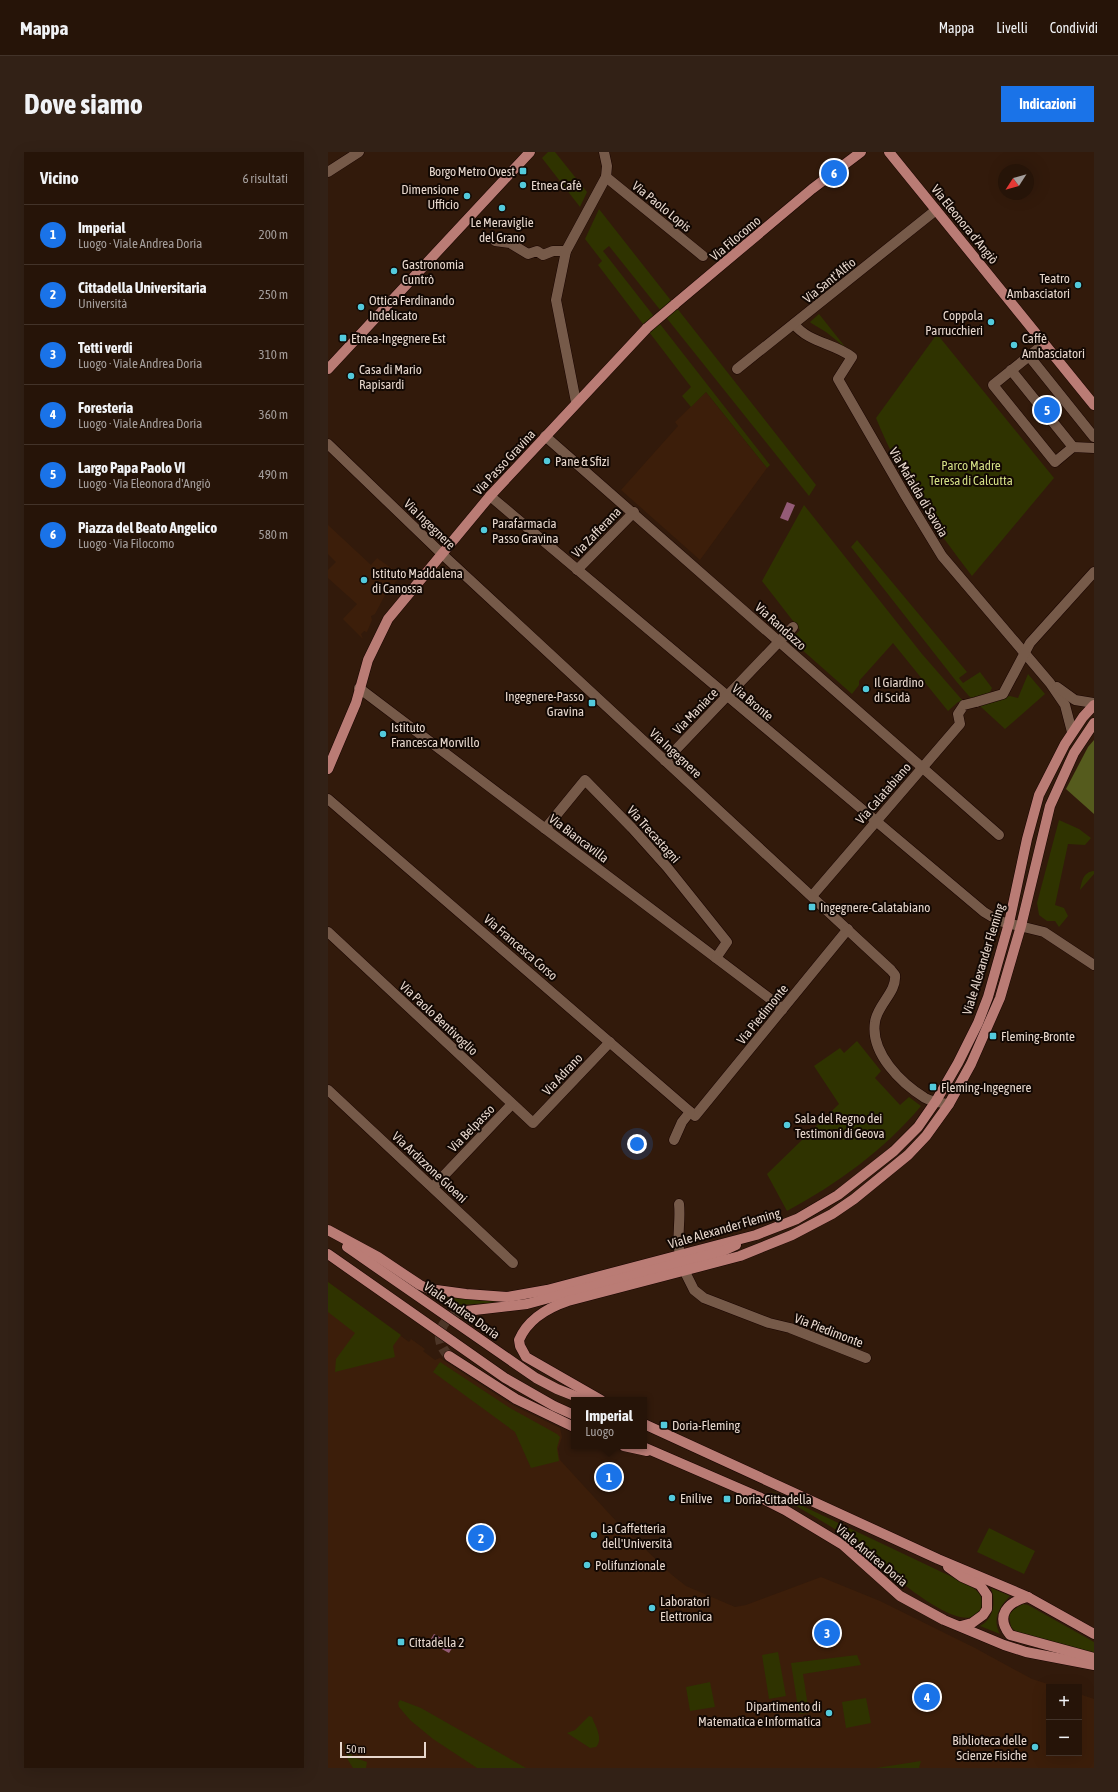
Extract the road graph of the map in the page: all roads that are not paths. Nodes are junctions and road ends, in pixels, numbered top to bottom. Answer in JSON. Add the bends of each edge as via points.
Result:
{"nodes":[{"id":1,"x":358,"y":152,"type":"edge"},
{"id":2,"x":530,"y":152,"type":"edge"},
{"id":3,"x":604,"y":152,"type":"edge"},
{"id":4,"x":859,"y":152,"type":"edge"},
{"id":5,"x":890,"y":152,"type":"edge"},
{"id":6,"x":328,"y":172,"type":"edge"},
{"id":7,"x":606,"y":177,"type":"junction"},
{"id":8,"x":936,"y":210,"type":"junction"},
{"id":9,"x":495,"y":241,"type":"dead end"},
{"id":10,"x":566,"y":251,"type":"junction"},
{"id":11,"x":703,"y":256,"type":"dead end"},
{"id":12,"x":794,"y":324,"type":"junction"},
{"id":13,"x":1044,"y":344,"type":"junction"},
{"id":14,"x":1029,"y":356,"type":"junction"},
{"id":15,"x":328,"y":369,"type":"edge"},
{"id":16,"x":737,"y":369,"type":"dead end"},
{"id":17,"x":1012,"y":370,"type":"junction"},
{"id":18,"x":576,"y":402,"type":"junction"},
{"id":19,"x":1094,"y":406,"type":"edge"},
{"id":20,"x":545,"y":436,"type":"junction"},
{"id":21,"x":1094,"y":436,"type":"edge"},
{"id":22,"x":328,"y":444,"type":"edge"},
{"id":23,"x":1073,"y":447,"type":"junction"},
{"id":24,"x":1094,"y":448,"type":"edge"},
{"id":25,"x":490,"y":496,"type":"junction"},
{"id":26,"x":634,"y":512,"type":"junction"},
{"id":27,"x":442,"y":554,"type":"junction"},
{"id":28,"x":577,"y":570,"type":"junction"},
{"id":29,"x":1094,"y":572,"type":"edge"},
{"id":30,"x":793,"y":627,"type":"dead end"},
{"id":31,"x":779,"y":642,"type":"junction"},
{"id":32,"x":1025,"y":651,"type":"junction"},
{"id":33,"x":1050,"y":683,"type":"junction"},
{"id":34,"x":359,"y":688,"type":"junction"},
{"id":35,"x":726,"y":697,"type":"junction"},
{"id":36,"x":1094,"y":704,"type":"edge"},
{"id":37,"x":1094,"y":723,"type":"edge"},
{"id":38,"x":1072,"y":732,"type":"junction"},
{"id":39,"x":665,"y":761,"type":"junction"},
{"id":40,"x":922,"y":768,"type":"junction"},
{"id":41,"x":328,"y":769,"type":"edge"},
{"id":42,"x":328,"y":799,"type":"edge"},
{"id":43,"x":876,"y":822,"type":"junction"},
{"id":44,"x":545,"y":829,"type":"junction"},
{"id":45,"x":999,"y":835,"type":"dead end"},
{"id":46,"x":812,"y":896,"type":"junction"},
{"id":47,"x":1006,"y":922,"type":"junction"},
{"id":48,"x":1021,"y":926,"type":"junction"},
{"id":49,"x":848,"y":929,"type":"junction"},
{"id":50,"x":328,"y":932,"type":"edge"},
{"id":51,"x":716,"y":958,"type":"junction"},
{"id":52,"x":1094,"y":965,"type":"edge"},
{"id":53,"x":782,"y":1010,"type":"junction"},
{"id":54,"x":610,"y":1042,"type":"junction"},
{"id":55,"x":328,"y":1090,"type":"edge"},
{"id":56,"x":933,"y":1101,"type":"junction"},
{"id":57,"x":512,"y":1104,"type":"junction"},
{"id":58,"x":948,"y":1104,"type":"junction"},
{"id":59,"x":692,"y":1114,"type":"junction"},
{"id":60,"x":533,"y":1123,"type":"joint"},
{"id":61,"x":674,"y":1140,"type":"dead end"},
{"id":62,"x":433,"y":1187,"type":"junction"},
{"id":63,"x":679,"y":1204,"type":"dead end"},
{"id":64,"x":328,"y":1230,"type":"edge"},
{"id":65,"x":328,"y":1233,"type":"edge"},
{"id":66,"x":756,"y":1235,"type":"junction"},
{"id":67,"x":328,"y":1254,"type":"edge"},
{"id":68,"x":680,"y":1255,"type":"junction"},
{"id":69,"x":513,"y":1263,"type":"dead end"},
{"id":70,"x":684,"y":1270,"type":"junction"},
{"id":71,"x":466,"y":1311,"type":"tunnel mouth"},
{"id":72,"x":449,"y":1356,"type":"tunnel mouth"},
{"id":73,"x":866,"y":1358,"type":"dead end"},
{"id":74,"x":577,"y":1397,"type":"edge"},
{"id":75,"x":596,"y":1397,"type":"edge"},
{"id":76,"x":571,"y":1414,"type":"edge"},
{"id":77,"x":647,"y":1425,"type":"edge"},
{"id":78,"x":571,"y":1426,"type":"edge"},
{"id":79,"x":636,"y":1449,"type":"edge"},
{"id":80,"x":647,"y":1449,"type":"edge"},
{"id":81,"x":657,"y":1454,"type":"junction"},
{"id":82,"x":938,"y":1559,"type":"junction"},
{"id":83,"x":1028,"y":1598,"type":"junction"},
{"id":84,"x":961,"y":1626,"type":"junction"},
{"id":85,"x":1094,"y":1634,"type":"edge"},
{"id":86,"x":1094,"y":1658,"type":"edge"},
{"id":87,"x":1094,"y":1665,"type":"edge"}],
"edges":[{"from":1,"to":6,"type":"street"},
{"from":2,"to":15,"type":"main road"},
{"from":3,"to":7,"type":"street"},
{"from":4,"to":18,"type":"main road","name":"Via Filocomo","bridge":true,"via":[[647,328]]},
{"from":5,"to":8,"type":"main road","name":"Via Eleonora d'Angiò"},
{"from":7,"to":10,"type":"street"},
{"from":7,"to":11,"type":"street","name":"Via Paolo Lopis"},
{"from":8,"to":12,"type":"street","name":"Via Sant'Alfio"},
{"from":8,"to":13,"type":"main road","name":"Via Eleonora d'Angiò"},
{"from":9,"to":10,"type":"street","via":[[510,243],[528,254],[537,251],[543,255],[553,251]]},
{"from":10,"to":18,"type":"street","via":[[556,300]]},
{"from":12,"to":16,"type":"street","name":"Via Sant'Alfio"},
{"from":12,"to":32,"type":"street","name":"Via Mafalda di Savoia","via":[[813,340],[830,345],[852,357],[838,379],[905,495],[942,556]]},
{"from":13,"to":14,"type":"street"},
{"from":13,"to":19,"type":"main road","name":"Via Eleonora d'Angiò"},
{"from":14,"to":17,"type":"street"},
{"from":14,"to":21,"type":"street"},
{"from":17,"to":23,"type":"street"},
{"from":17,"to":23,"type":"street","via":[[993,385],[1055,462]]},
{"from":18,"to":20,"type":"main road","name":"Via Passo Gravina"},
{"from":20,"to":25,"type":"main road","name":"Via Passo Gravina"},
{"from":20,"to":26,"type":"street","name":"Via Randazzo"},
{"from":22,"to":27,"type":"street","name":"Via Ingegnere"},
{"from":23,"to":24,"type":"street"},
{"from":25,"to":27,"type":"main road","name":"Via Passo Gravina"},
{"from":25,"to":28,"type":"street","name":"Via Bronte"},
{"from":26,"to":28,"type":"street","name":"Via Zafferana"},
{"from":26,"to":31,"type":"street","name":"Via Randazzo"},
{"from":27,"to":34,"type":"main road","name":"Via Passo Gravina","via":[[388,619],[368,660]]},
{"from":27,"to":39,"type":"street","name":"Via Ingegnere"},
{"from":28,"to":35,"type":"street","name":"Via Bronte"},
{"from":29,"to":32,"type":"street"},
{"from":30,"to":31,"type":"street","name":"Via Maniace"},
{"from":31,"to":35,"type":"street","name":"Via Maniace"},
{"from":31,"to":40,"type":"street","name":"Via Randazzo"},
{"from":32,"to":33,"type":"street","name":"Via Mafalda di Savoia"},
{"from":32,"to":40,"type":"street","name":"Via Calatabiano","bridge":true,"via":[[1003,694],[964,705],[958,714],[960,724]]},
{"from":33,"to":36,"type":"street","via":[[1075,700]]},
{"from":33,"to":38,"type":"street","via":[[1065,706]]},
{"from":34,"to":41,"type":"main road","name":"Via Passo Gravina","via":[[356,703]]},
{"from":34,"to":44,"type":"street","name":"Via Biancavilla"},
{"from":35,"to":39,"type":"street","name":"Via Maniace"},
{"from":35,"to":43,"type":"street","name":"Via Bronte"},
{"from":36,"to":38,"type":"main road","name":"Viale Alexander Fleming"},
{"from":37,"to":48,"type":"main road","name":"Viale Alexander Fleming","via":[[1074,753],[1050,806]]},
{"from":38,"to":47,"type":"main road","name":"Viale Alexander Fleming","via":[[1039,795]]},
{"from":39,"to":46,"type":"street","name":"Via Ingegnere"},
{"from":40,"to":43,"type":"street","name":"Via Calatabiano"},
{"from":40,"to":45,"type":"street","name":"Via Randazzo"},
{"from":42,"to":54,"type":"street","name":"Via Francesca Corso"},
{"from":43,"to":46,"type":"street","name":"Via Calatabiano"},
{"from":43,"to":47,"type":"street","name":"Via Bronte","via":[[984,912]]},
{"from":44,"to":51,"type":"street","name":"Via Biancavilla"},
{"from":44,"to":51,"type":"street","name":"Via Trecastagni","via":[[585,780],[632,828],[727,942]]},
{"from":46,"to":49,"type":"street","name":"Via Ingegnere"},
{"from":47,"to":48,"type":"street","name":"Via Bronte"},
{"from":47,"to":56,"type":"main road","name":"Viale Alexander Fleming","via":[[988,996],[978,1023],[958,1063]]},
{"from":48,"to":52,"type":"street","via":[[1044,932]]},
{"from":48,"to":58,"type":"main road","name":"Viale Alexander Fleming","via":[[1000,998],[971,1064]]},
{"from":49,"to":53,"type":"street","name":"Via Piedimonte"},
{"from":49,"to":56,"type":"street","name":"Via Ingegnere","via":[[894,975],[894,984],[875,1022],[876,1040],[883,1059],[901,1078]]},
{"from":50,"to":57,"type":"street","name":"Via Paolo Bentivoglio"},
{"from":51,"to":53,"type":"street","name":"Via Biancavilla"},
{"from":53,"to":59,"type":"street","name":"Via Piedimonte"},
{"from":54,"to":59,"type":"street","name":"Via Francesca Corso"},
{"from":54,"to":60,"type":"street","name":"Via Adrano"},
{"from":55,"to":62,"type":"street","name":"Via Ardizzone Gioeni"},
{"from":56,"to":58,"type":"street"},
{"from":56,"to":66,"type":"main road","name":"Viale Alexander Fleming","via":[[911,1135],[862,1178],[797,1219]]},
{"from":57,"to":60,"type":"street","name":"Via Paolo Bentivoglio"},
{"from":57,"to":62,"type":"street","name":"Via Belpasso"},
{"from":58,"to":70,"type":"main road","name":"Viale Alexander Fleming","via":[[926,1136],[908,1156],[832,1214],[792,1235],[740,1256]]},
{"from":59,"to":61,"type":"street","name":"Via Piedimonte","via":[[682,1122]]},
{"from":62,"to":69,"type":"street","name":"Via Ardizzone Gioeni"},
{"from":63,"to":68,"type":"street","via":[[681,1218],[677,1238]]},
{"from":64,"to":68,"type":"main road","name":"Viale Alexander Fleming","via":[[378,1257],[420,1285],[442,1291],[492,1297],[523,1295]]},
{"from":65,"to":74,"type":"main road","name":"Viale Andrea Doria","via":[[536,1378]]},
{"from":66,"to":68,"type":"main road","name":"Viale Alexander Fleming"},
{"from":66,"to":71,"type":"main road","via":[[723,1251],[557,1296],[507,1307]]},
{"from":67,"to":76,"type":"main road","via":[[505,1378]]},
{"from":70,"to":73,"type":"street","name":"Via Piedimonte","via":[[694,1290],[704,1298]]},
{"from":70,"to":75,"type":"main road","name":"Viale Alexander Fleming","via":[[551,1306],[534,1319],[522,1333],[520,1346],[526,1357]]},
{"from":72,"to":78,"type":"main road","via":[[516,1399]]},
{"from":77,"to":82,"type":"main road","name":"Viale Andrea Doria"},
{"from":79,"to":81,"type":"main road"},
{"from":80,"to":81,"type":"main road","name":"Viale Andrea Doria"},
{"from":81,"to":84,"type":"main road","name":"Viale Andrea Doria","via":[[785,1510],[843,1545],[900,1596],[944,1620]]},
{"from":82,"to":83,"type":"main road","name":"Viale Andrea Doria"},
{"from":82,"to":84,"type":"main road","via":[[962,1577],[980,1585],[987,1595],[987,1609],[983,1615],[972,1623]]},
{"from":83,"to":85,"type":"main road","name":"Viale Andrea Doria"},
{"from":83,"to":86,"type":"main road","via":[[1010,1604],[1004,1612],[1003,1624],[1010,1635]]},
{"from":84,"to":87,"type":"main road","name":"Viale Andrea Doria","via":[[1026,1652]]}]}
